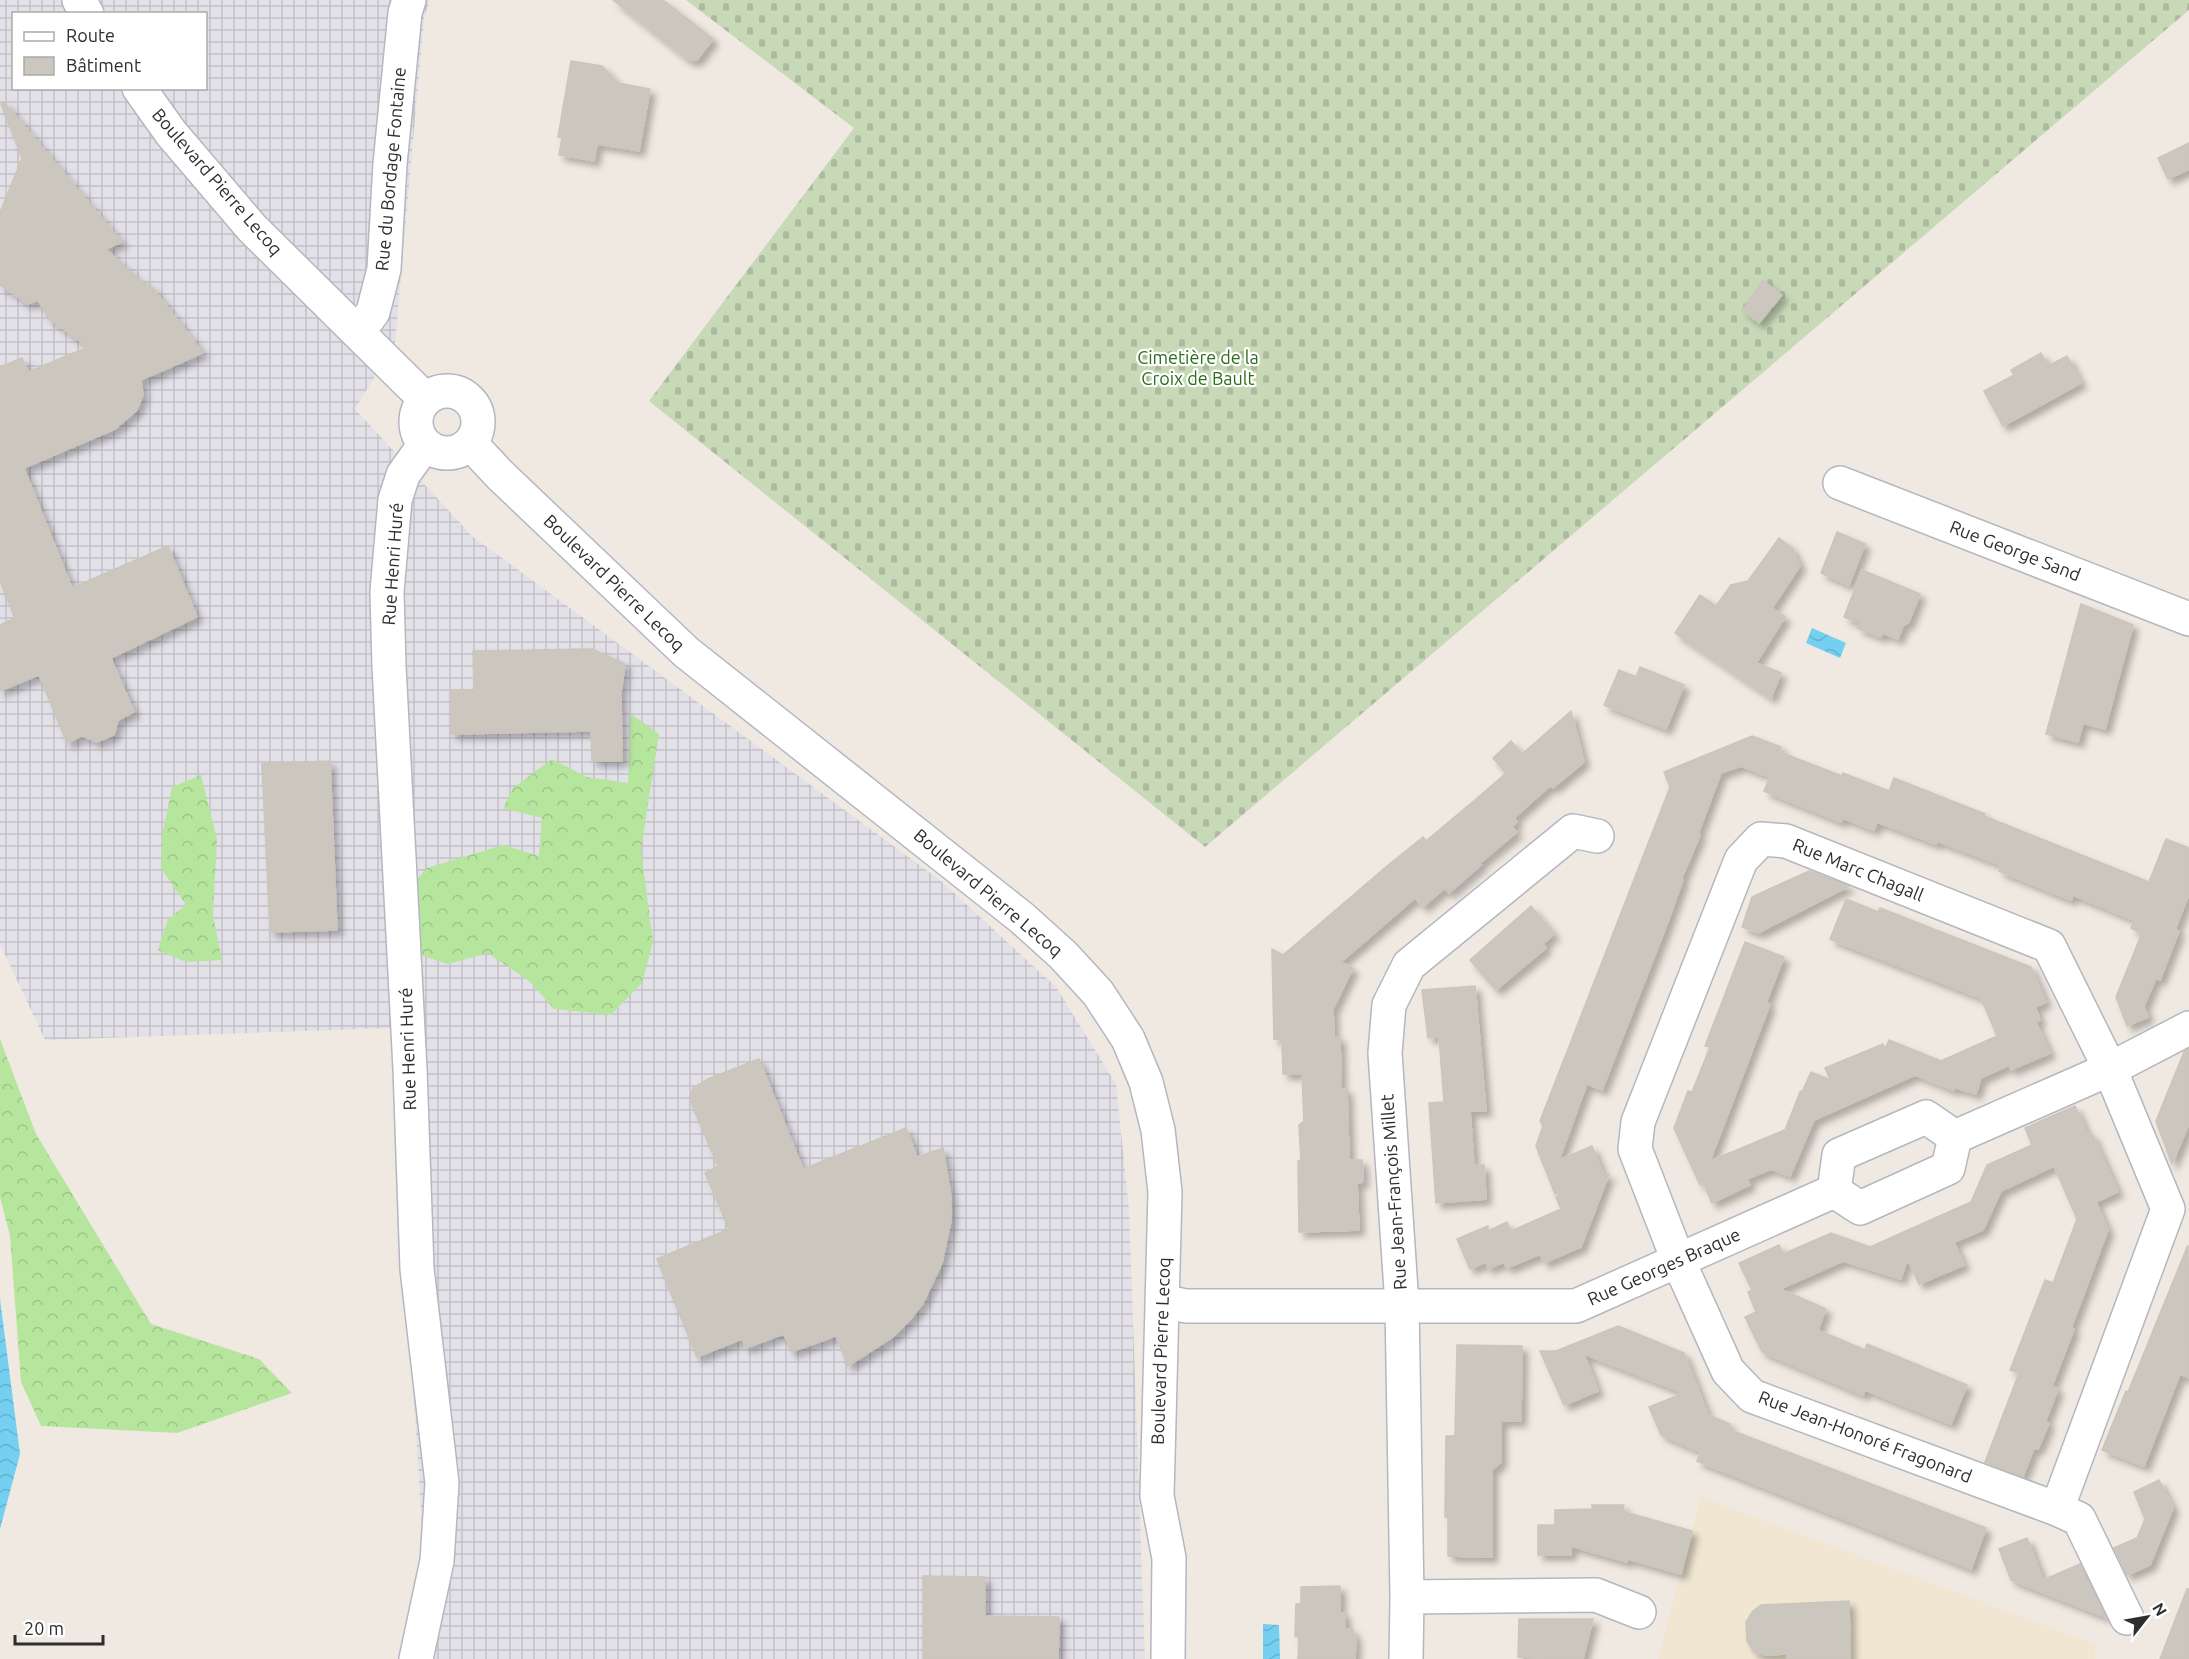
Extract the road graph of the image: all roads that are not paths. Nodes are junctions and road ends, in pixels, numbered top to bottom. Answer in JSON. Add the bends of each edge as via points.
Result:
{"nodes":[{"id":1,"x":409,"y":0,"type":"edge"},
{"id":2,"x":140,"y":90,"type":"edge"},
{"id":3,"x":358,"y":332,"type":"junction"},
{"id":4,"x":425,"y":399,"type":"junction"},
{"id":5,"x":470,"y":443,"type":"junction"},
{"id":6,"x":425,"y":444,"type":"junction"},
{"id":7,"x":1840,"y":483,"type":"dead end"},
{"id":8,"x":2189,"y":619,"type":"edge"},
{"id":9,"x":1597,"y":836,"type":"dead end"},
{"id":10,"x":2189,"y":1028,"type":"edge"},
{"id":11,"x":2110,"y":1069,"type":"junction"},
{"id":12,"x":1955,"y":1137,"type":"junction"},
{"id":13,"x":1834,"y":1191,"type":"junction"},
{"id":14,"x":1678,"y":1260,"type":"junction"},
{"id":15,"x":1163,"y":1300,"type":"junction"},
{"id":16,"x":1402,"y":1305,"type":"junction"},
{"id":17,"x":2057,"y":1509,"type":"junction"},
{"id":18,"x":1407,"y":1597,"type":"junction"},
{"id":19,"x":1639,"y":1612,"type":"dead end"},
{"id":20,"x":2127,"y":1618,"type":"dead end"},
{"id":21,"x":416,"y":1659,"type":"edge"},
{"id":22,"x":1168,"y":1659,"type":"edge"},
{"id":23,"x":1406,"y":1659,"type":"edge"}],
"edges":[{"from":1,"to":3,"type":"street","name":"Rue du Bordage Fontaine","via":[[390,164],[384,269],[373,312]]},
{"from":2,"to":3,"type":"street","name":"Boulevard Pierre Lecoq","via":[[171,133],[252,228]]},
{"from":3,"to":4,"type":"street","name":"Boulevard Pierre Lecoq"},
{"from":4,"to":5,"type":"street","via":[[444,391],[465,396],[477,413],[476,434]]},
{"from":4,"to":6,"type":"street","via":[[419,407],[416,426]]},
{"from":5,"to":6,"type":"street","via":[[452,453],[442,453]]},
{"from":5,"to":15,"type":"street","name":"Boulevard Pierre Lecoq","via":[[686,652],[1022,918],[1098,993],[1128,1039],[1146,1082],[1158,1130],[1165,1192]]},
{"from":6,"to":21,"type":"street","name":"Rue Henri Huré","via":[[404,476],[395,500],[387,592],[417,1269],[442,1483],[437,1561]]},
{"from":7,"to":8,"type":"street","name":"Rue George Sand"},
{"from":9,"to":16,"type":"street","name":"Rue Jean-François Millet","via":[[1573,831],[1409,965],[1389,1005],[1385,1053]]},
{"from":10,"to":11,"type":"street"},
{"from":11,"to":12,"type":"street"},
{"from":11,"to":14,"type":"street","name":"Rue Marc Chagall","via":[[2049,946],[1786,840],[1761,839],[1741,860],[1638,1122],[1635,1149]]},
{"from":11,"to":17,"type":"street","via":[[2168,1209]]},
{"from":12,"to":13,"type":"street","via":[[1948,1168],[1860,1208]]},
{"from":12,"to":13,"type":"street","via":[[1926,1117],[1850,1150],[1839,1155]]},
{"from":13,"to":14,"type":"street","name":"Rue Georges Braque"},
{"from":14,"to":16,"type":"street","name":"Rue Georges Braque","via":[[1576,1306]]},
{"from":14,"to":17,"type":"street","name":"Rue Jean-Honoré Fragonard","via":[[1728,1371],[1752,1396]]},
{"from":15,"to":16,"type":"street","name":"Rue Georges Braque","via":[[1186,1306]]},
{"from":15,"to":22,"type":"street","name":"Boulevard Pierre Lecoq","via":[[1157,1496],[1169,1558]]},
{"from":16,"to":18,"type":"street","name":"Rue Jean-François Millet"},
{"from":17,"to":20,"type":"street","name":"Rue Jean-Honoré Fragonard","via":[[2079,1519]]},
{"from":18,"to":19,"type":"street","via":[[1596,1595]]},
{"from":18,"to":23,"type":"street","name":"Rue Jean-François Millet"}]}
